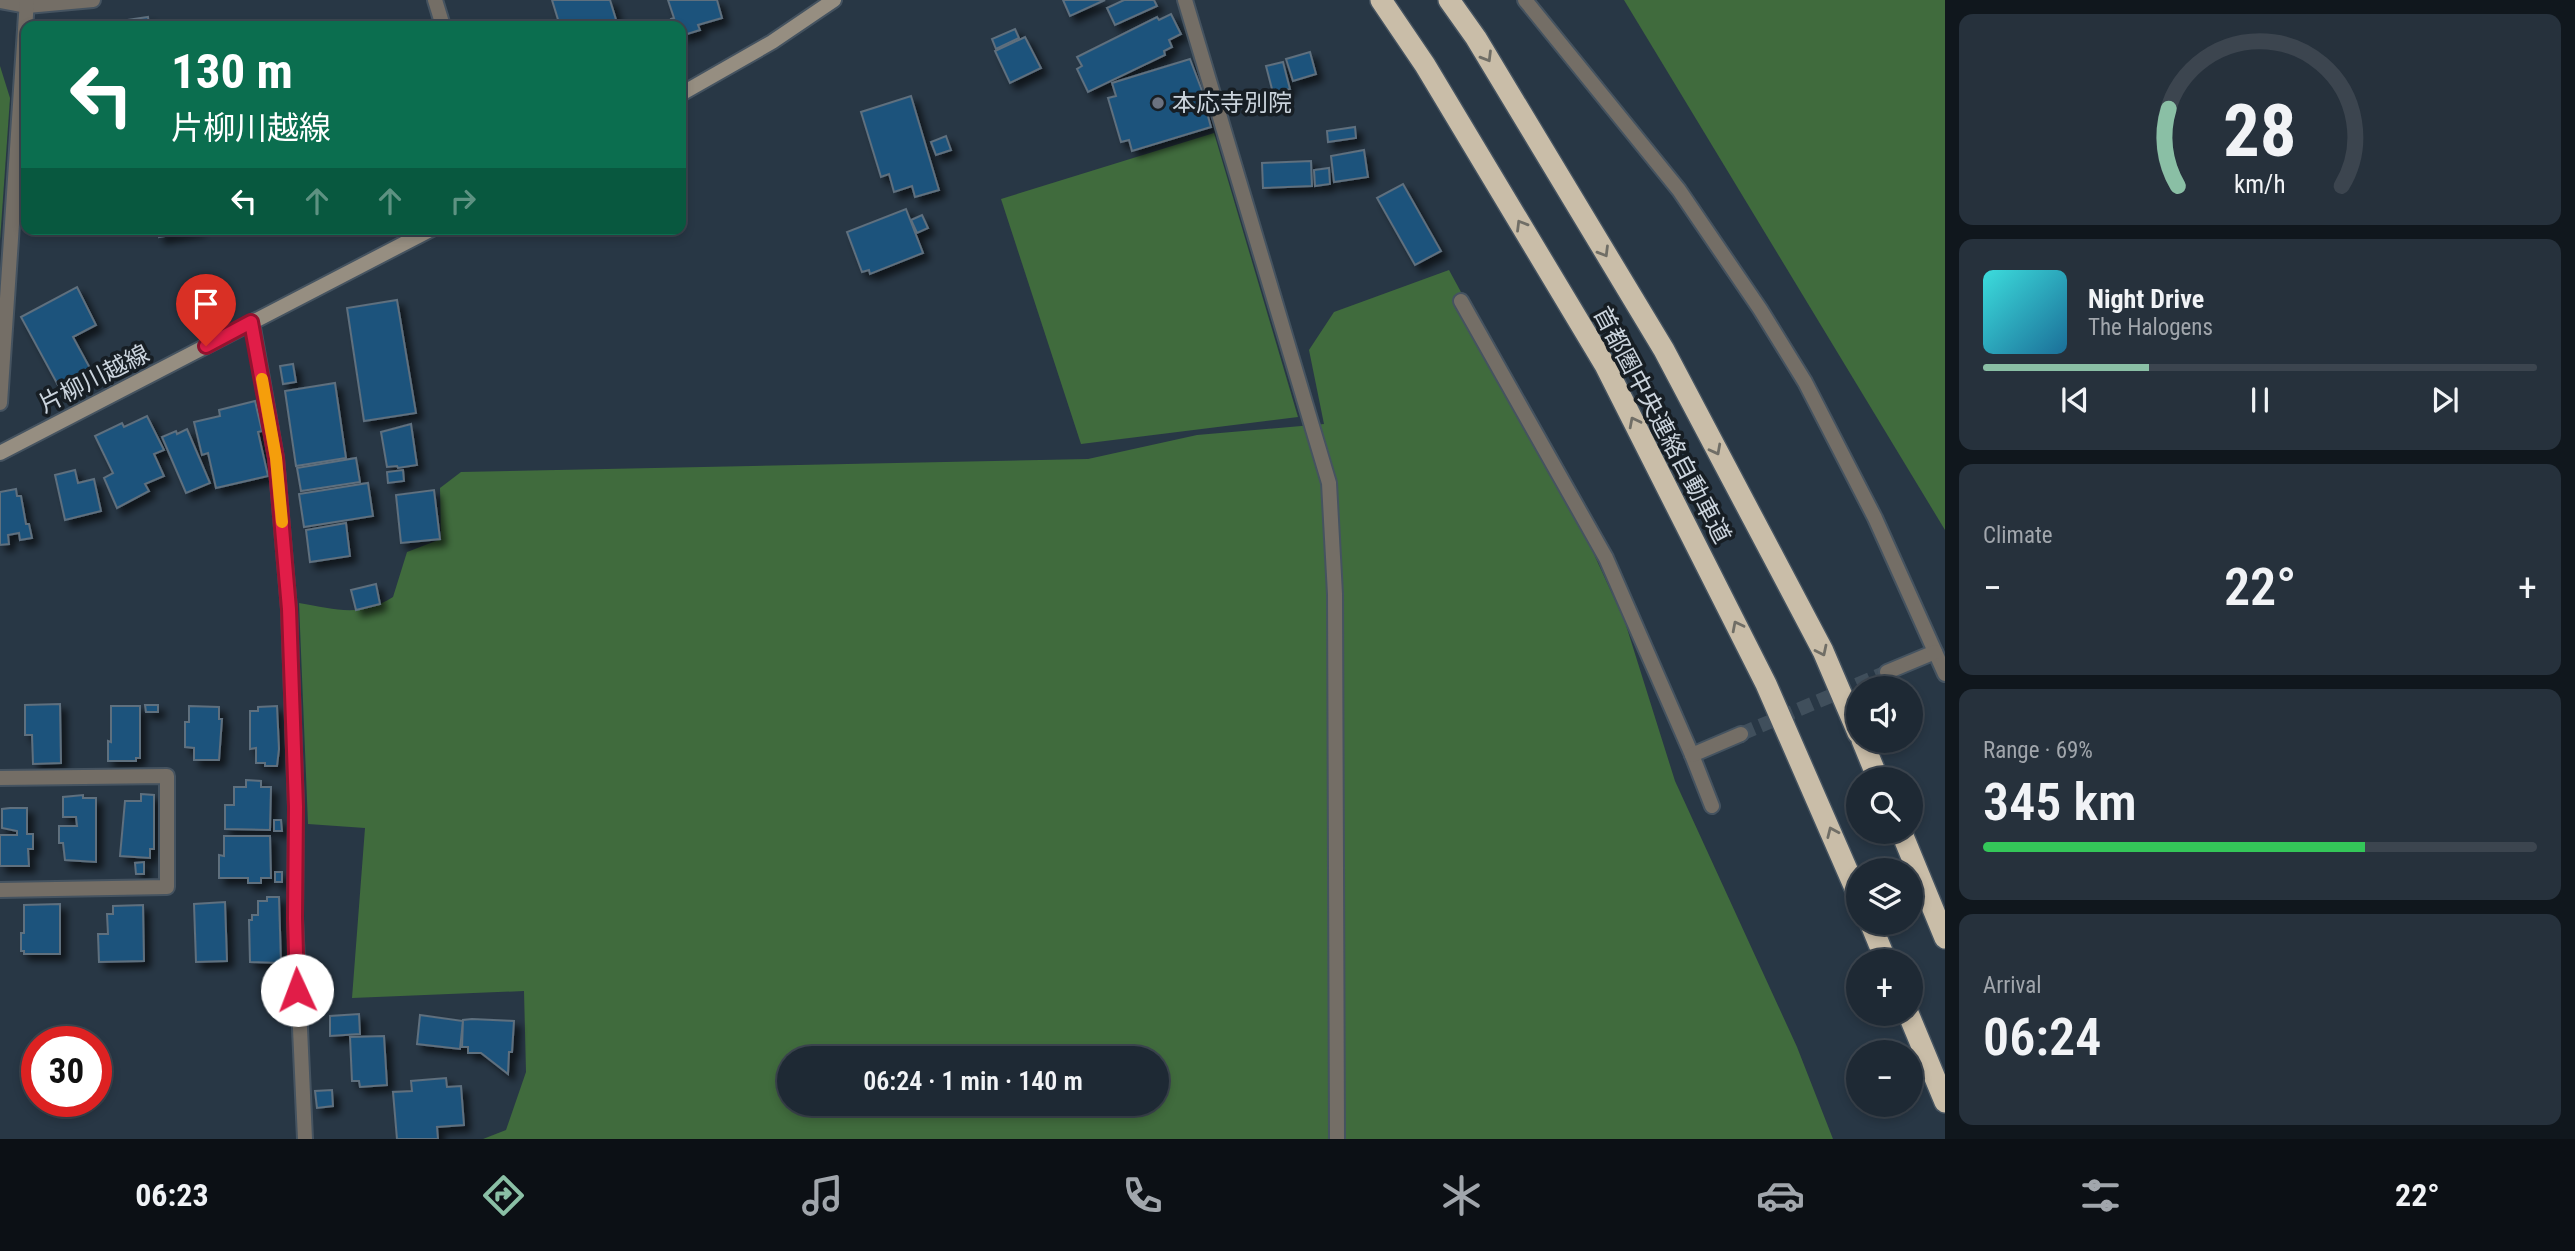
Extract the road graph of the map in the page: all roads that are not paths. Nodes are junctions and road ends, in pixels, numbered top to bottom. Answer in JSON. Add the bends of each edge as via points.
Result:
{"nodes":[{"id":1,"x":93,"y":0,"type":"edge"},
{"id":2,"x":435,"y":0,"type":"edge"},
{"id":3,"x":834,"y":0,"type":"edge"},
{"id":4,"x":1185,"y":0,"type":"edge"},
{"id":5,"x":1381,"y":0,"type":"edge"},
{"id":6,"x":1450,"y":0,"type":"edge"},
{"id":7,"x":1525,"y":0,"type":"edge"},
{"id":8,"x":0,"y":1,"type":"edge"},
{"id":9,"x":27,"y":3,"type":"edge"},
{"id":10,"x":26,"y":21,"type":"edge"},
{"id":11,"x":441,"y":21,"type":"edge"},
{"id":12,"x":686,"y":91,"type":"edge"},
{"id":13,"x":21,"y":92,"type":"edge"},
{"id":14,"x":420,"y":235,"type":"edge"},
{"id":15,"x":1461,"y":301,"type":"dead end"},
{"id":16,"x":251,"y":322,"type":"junction"},
{"id":17,"x":0,"y":403,"type":"edge"},
{"id":18,"x":0,"y":453,"type":"edge"},
{"id":19,"x":1935,"y":652,"type":"junction"},
{"id":20,"x":1887,"y":672,"type":"tunnel mouth"},
{"id":21,"x":1945,"y":674,"type":"edge"},
{"id":22,"x":1846,"y":705,"type":"edge"},
{"id":23,"x":1741,"y":734,"type":"tunnel mouth"},
{"id":24,"x":1692,"y":755,"type":"junction"},
{"id":25,"x":0,"y":778,"type":"edge"},
{"id":26,"x":1712,"y":806,"type":"dead end"},
{"id":27,"x":1906,"y":844,"type":"edge"},
{"id":28,"x":1846,"y":867,"type":"edge"},
{"id":29,"x":0,"y":890,"type":"edge"},
{"id":30,"x":1945,"y":938,"type":"edge"},
{"id":31,"x":1913,"y":1026,"type":"edge"},
{"id":32,"x":1945,"y":1102,"type":"edge"},
{"id":33,"x":305,"y":1139,"type":"edge"},
{"id":34,"x":1338,"y":1139,"type":"edge"}],
"edges":[{"from":1,"to":9,"type":"street"},
{"from":2,"to":11,"type":"street"},
{"from":3,"to":12,"type":"main road"},
{"from":4,"to":34,"type":"street","via":[[1329,483],[1335,594]]},
{"from":28,"to":5,"type":"highway","name":"首都圏中央連絡自動車道","one_way":true,"via":[[1766,684],[1605,365],[1425,65]]},
{"from":6,"to":22,"type":"highway","name":"首都圏中央連絡自動車道","one_way":true,"via":[[1664,350],[1823,650]]},
{"from":7,"to":19,"type":"street","via":[[1679,190],[1760,309],[1805,382],[1869,506]]},
{"from":8,"to":9,"type":"street"},
{"from":9,"to":10,"type":"street"},
{"from":13,"to":17,"type":"street"},
{"from":14,"to":16,"type":"main road","name":"片柳川越線"},
{"from":15,"to":24,"type":"street","via":[[1606,558]]},
{"from":16,"to":18,"type":"main road","name":"片柳川越線"},
{"from":16,"to":33,"type":"street","via":[[276,458],[289,609]]},
{"from":19,"to":20,"type":"street"},
{"from":19,"to":21,"type":"street"},
{"from":23,"to":24,"type":"street"},
{"from":24,"to":26,"type":"street"},
{"from":25,"to":29,"type":"street","via":[[167,776],[167,887]]},
{"from":27,"to":30,"type":"highway"},
{"from":31,"to":32,"type":"highway"}]}
